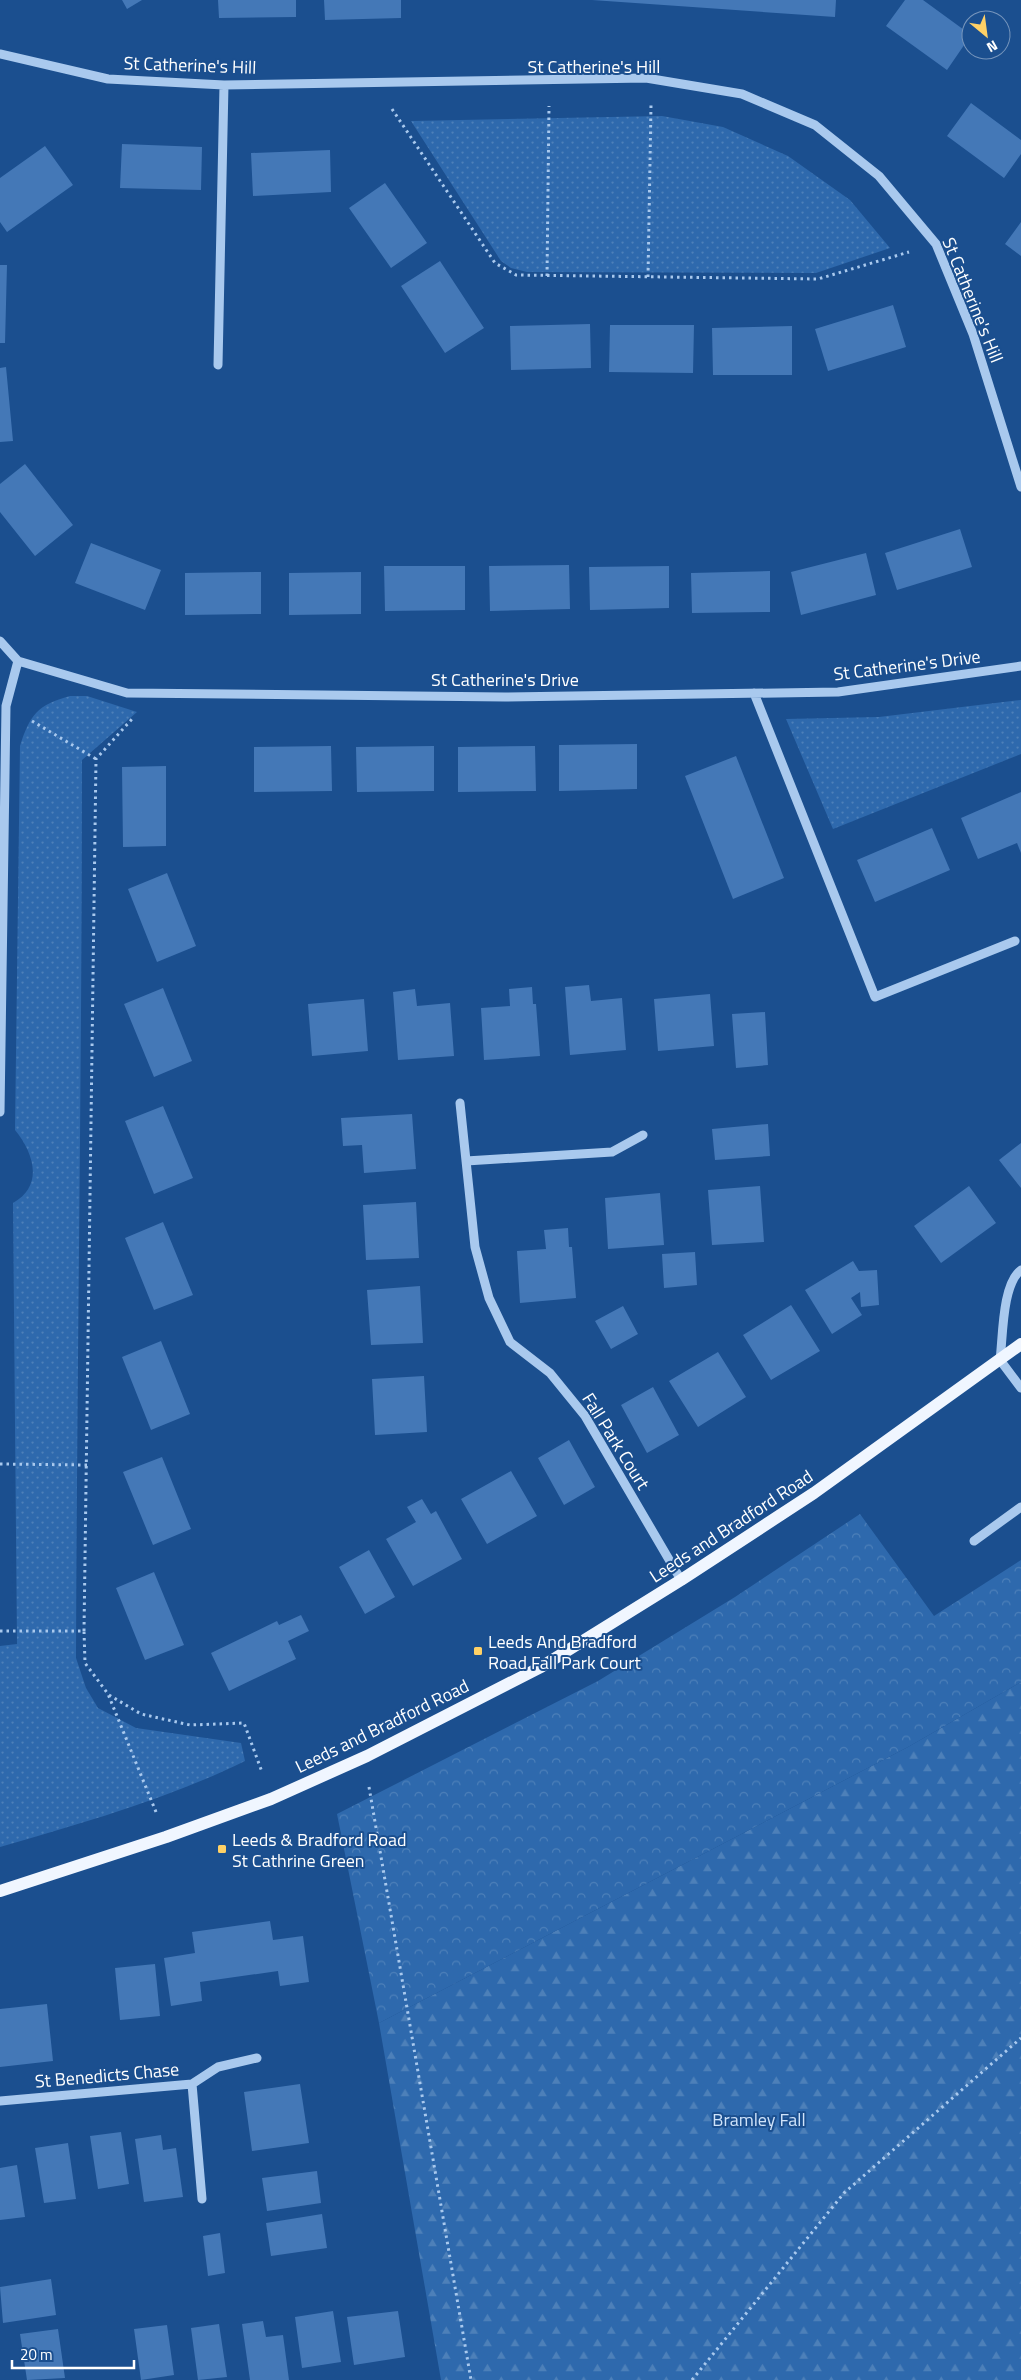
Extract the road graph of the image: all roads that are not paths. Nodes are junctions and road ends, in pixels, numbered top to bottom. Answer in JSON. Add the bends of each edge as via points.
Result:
{"nodes":[{"id":1,"x":0,"y":54,"type":"edge"},
{"id":2,"x":224,"y":85,"type":"junction"},
{"id":3,"x":218,"y":365,"type":"dead end"},
{"id":4,"x":1021,"y":487,"type":"edge"},
{"id":5,"x":0,"y":641,"type":"edge"},
{"id":6,"x":18,"y":661,"type":"junction"},
{"id":7,"x":1021,"y":666,"type":"edge"},
{"id":8,"x":754,"y":693,"type":"junction"},
{"id":9,"x":1015,"y":941,"type":"dead end"},
{"id":10,"x":460,"y":1103,"type":"dead end"},
{"id":11,"x":0,"y":1112,"type":"edge"},
{"id":12,"x":643,"y":1135,"type":"dead end"},
{"id":13,"x":466,"y":1161,"type":"junction"},
{"id":14,"x":1021,"y":1270,"type":"edge"},
{"id":15,"x":1021,"y":1344,"type":"edge"},
{"id":16,"x":1000,"y":1360,"type":"junction"},
{"id":17,"x":1021,"y":1388,"type":"edge"},
{"id":18,"x":1021,"y":1506,"type":"edge"},
{"id":19,"x":974,"y":1541,"type":"dead end"},
{"id":20,"x":681,"y":1580,"type":"junction"},
{"id":21,"x":0,"y":1891,"type":"edge"},
{"id":22,"x":257,"y":2058,"type":"dead end"},
{"id":23,"x":192,"y":2084,"type":"junction"},
{"id":24,"x":0,"y":2101,"type":"edge"},
{"id":25,"x":202,"y":2199,"type":"dead end"}],
"edges":[{"from":1,"to":2,"type":"street","name":"St Catherine's Hill","via":[[108,79]]},
{"from":2,"to":3,"type":"street"},
{"from":2,"to":4,"type":"street","name":"St Catherine's Hill","via":[[651,79],[742,94],[815,125],[879,176],[936,244],[973,334]]},
{"from":5,"to":6,"type":"street"},
{"from":6,"to":8,"type":"street","name":"St Catherine's Drive","via":[[127,693],[504,697]]},
{"from":6,"to":11,"type":"street","via":[[6,706]]},
{"from":7,"to":8,"type":"street","name":"St Catherine's Drive","via":[[838,692]]},
{"from":8,"to":9,"type":"street","via":[[875,996]]},
{"from":10,"to":13,"type":"street","name":"Fall Park Court"},
{"from":12,"to":13,"type":"street","via":[[612,1152]]},
{"from":13,"to":20,"type":"street","name":"Fall Park Court","via":[[475,1247],[489,1298],[510,1342],[550,1373],[585,1416]]},
{"from":14,"to":16,"type":"street","via":[[1008,1294]]},
{"from":15,"to":16,"type":"main road","name":"Leeds and Bradford Road"},
{"from":16,"to":17,"type":"street"},
{"from":16,"to":20,"type":"main road","name":"Leeds and Bradford Road","via":[[814,1493]]},
{"from":18,"to":19,"type":"street"},
{"from":20,"to":21,"type":"main road","name":"Leeds and Bradford Road","via":[[541,1667],[367,1756],[271,1799]]},
{"from":22,"to":23,"type":"street","via":[[218,2068]]},
{"from":23,"to":24,"type":"street","name":"St Benedicts Chase"},
{"from":23,"to":25,"type":"street","name":"St Benedicts Chase"}]}
